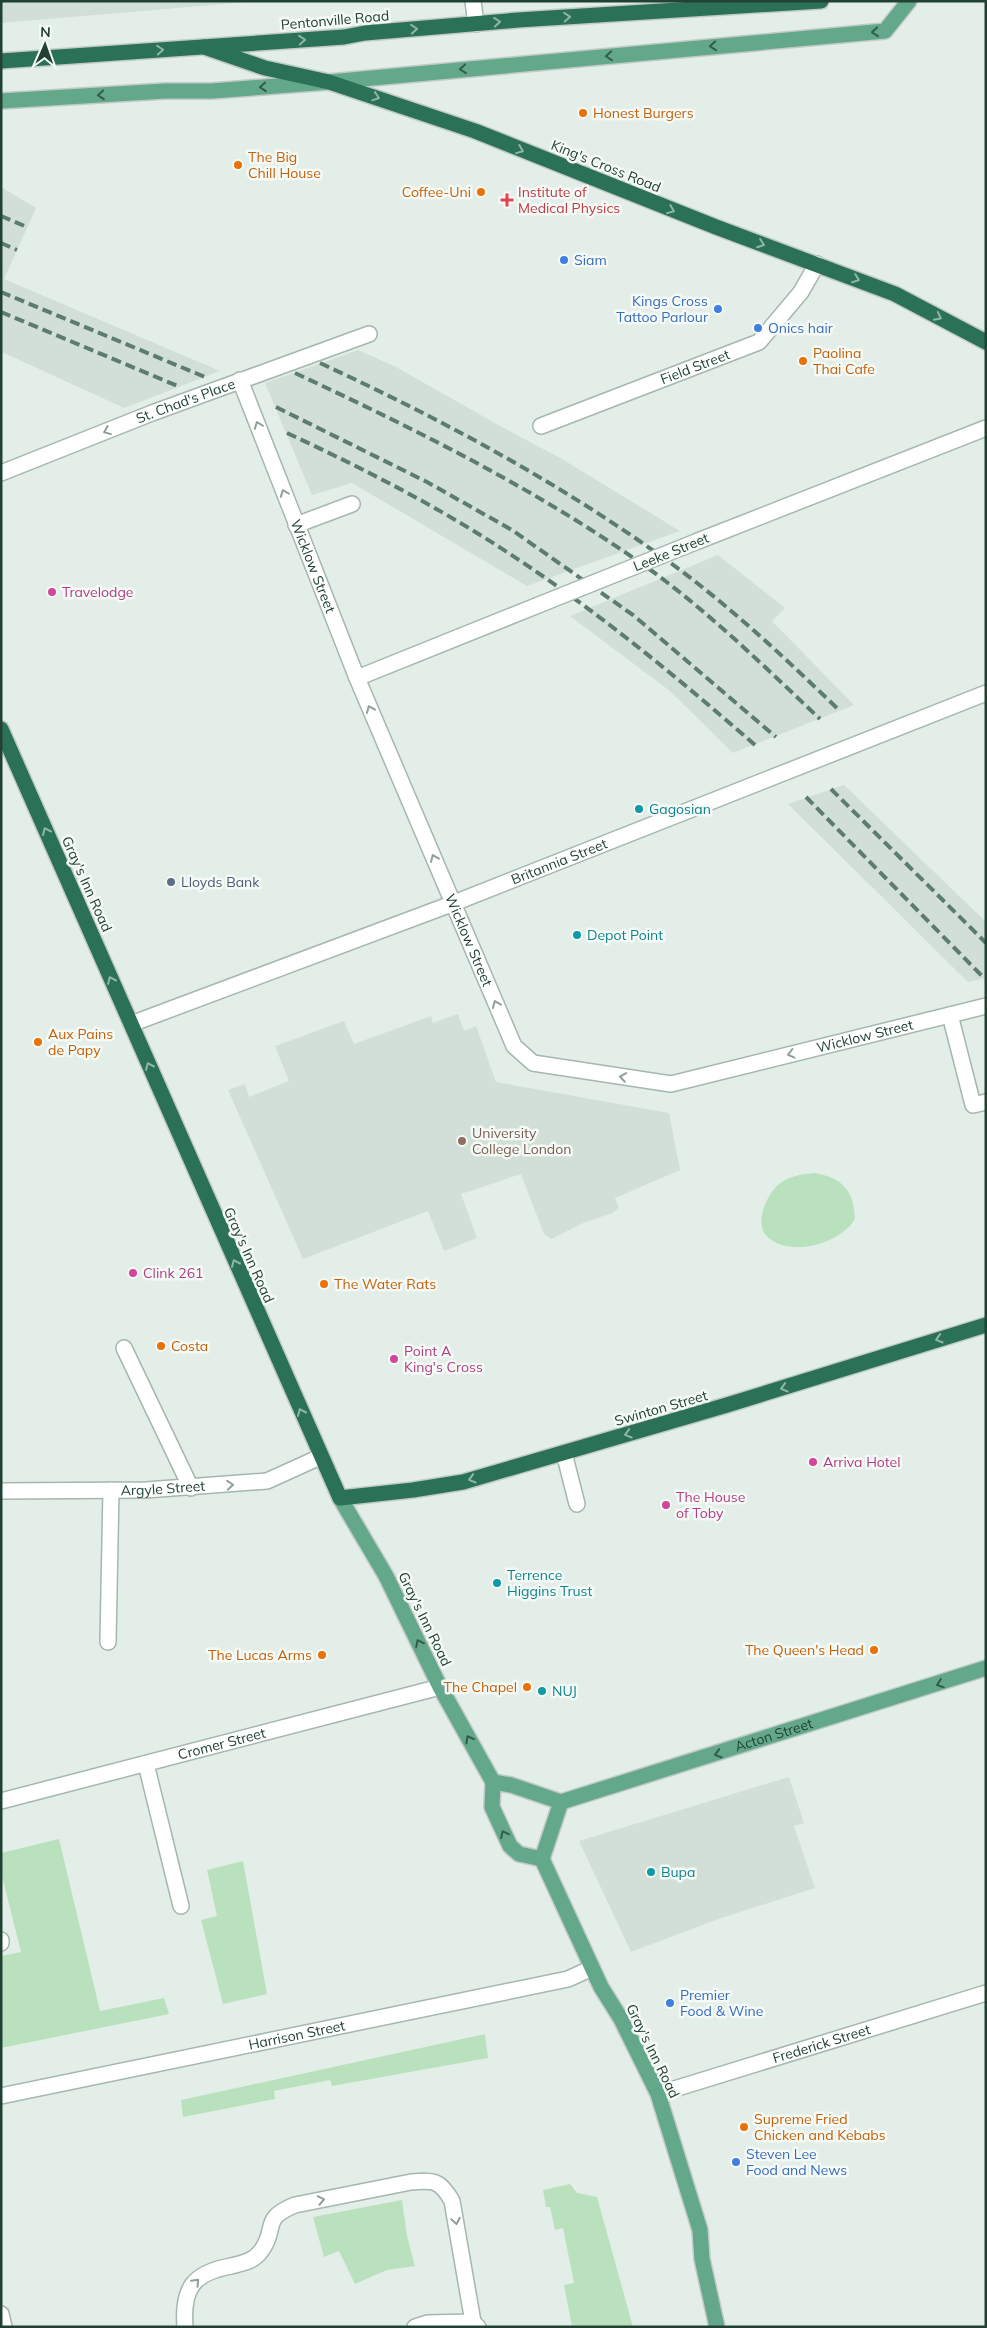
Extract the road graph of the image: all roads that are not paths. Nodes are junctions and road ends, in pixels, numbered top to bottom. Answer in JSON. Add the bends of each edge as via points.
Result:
{"nodes":[{"id":1,"x":473,"y":1,"type":"edge"},
{"id":2,"x":821,"y":1,"type":"edge"},
{"id":3,"x":909,"y":1,"type":"edge"},
{"id":4,"x":476,"y":24,"type":"junction"},
{"id":5,"x":204,"y":47,"type":"junction"},
{"id":6,"x":1,"y":61,"type":"edge"},
{"id":7,"x":329,"y":82,"type":"junction"},
{"id":8,"x":1,"y":101,"type":"edge"},
{"id":9,"x":817,"y":264,"type":"junction"},
{"id":10,"x":369,"y":334,"type":"dead end"},
{"id":11,"x":986,"y":342,"type":"edge"},
{"id":12,"x":240,"y":380,"type":"junction"},
{"id":13,"x":541,"y":426,"type":"dead end"},
{"id":14,"x":986,"y":428,"type":"edge"},
{"id":15,"x":1,"y":473,"type":"edge"},
{"id":16,"x":352,"y":504,"type":"dead end"},
{"id":17,"x":296,"y":525,"type":"junction"},
{"id":18,"x":357,"y":678,"type":"junction"},
{"id":19,"x":986,"y":693,"type":"edge"},
{"id":20,"x":1,"y":729,"type":"edge"},
{"id":21,"x":454,"y":903,"type":"junction"},
{"id":22,"x":986,"y":1006,"type":"edge"},
{"id":23,"x":954,"y":1014,"type":"junction"},
{"id":24,"x":131,"y":1024,"type":"junction"},
{"id":25,"x":986,"y":1102,"type":"edge"},
{"id":26,"x":986,"y":1325,"type":"edge"},
{"id":27,"x":124,"y":1348,"type":"dead end"},
{"id":28,"x":564,"y":1452,"type":"junction"},
{"id":29,"x":320,"y":1457,"type":"junction"},
{"id":30,"x":191,"y":1488,"type":"junction"},
{"id":31,"x":111,"y":1490,"type":"junction"},
{"id":32,"x":1,"y":1491,"type":"edge"},
{"id":33,"x":340,"y":1498,"type":"junction"},
{"id":34,"x":577,"y":1504,"type":"dead end"},
{"id":35,"x":108,"y":1642,"type":"dead end"},
{"id":36,"x":986,"y":1668,"type":"edge"},
{"id":37,"x":440,"y":1687,"type":"junction"},
{"id":38,"x":146,"y":1764,"type":"junction"},
{"id":39,"x":493,"y":1782,"type":"junction"},
{"id":40,"x":1,"y":1801,"type":"edge"},
{"id":41,"x":561,"y":1802,"type":"junction"},
{"id":42,"x":542,"y":1859,"type":"junction"},
{"id":43,"x":181,"y":1906,"type":"dead end"},
{"id":44,"x":592,"y":1968,"type":"junction"},
{"id":45,"x":986,"y":1993,"type":"edge"},
{"id":46,"x":658,"y":2094,"type":"junction"},
{"id":47,"x":1,"y":2096,"type":"edge"},
{"id":48,"x":1,"y":2314,"type":"edge"},
{"id":49,"x":476,"y":2324,"type":"edge"},
{"id":50,"x":4,"y":2327,"type":"edge"},
{"id":51,"x":185,"y":2327,"type":"edge"},
{"id":52,"x":415,"y":2327,"type":"edge"},
{"id":53,"x":717,"y":2327,"type":"edge"}],
"edges":[{"from":1,"to":4,"type":"street"},
{"from":4,"to":2,"type":"highway","name":"Pentonville Road","one_way":true},
{"from":3,"to":7,"type":"main road","one_way":true,"via":[[885,32]]},
{"from":5,"to":4,"type":"highway","name":"Pentonville Road","one_way":true},
{"from":6,"to":5,"type":"highway","name":"Pentonville Road","one_way":true},
{"from":5,"to":7,"type":"highway","name":"King's Cross Road","via":[[265,68]]},
{"from":7,"to":8,"type":"main road","one_way":true},
{"from":7,"to":9,"type":"highway","name":"King's Cross Road","one_way":true,"via":[[475,131],[716,228]]},
{"from":9,"to":11,"type":"highway","name":"King's Cross Road","one_way":true,"via":[[894,294]]},
{"from":9,"to":13,"type":"street","name":"Field Street","via":[[801,292],[759,342]]},
{"from":10,"to":12,"type":"street","name":"St. Chad's Place"},
{"from":12,"to":15,"type":"street","name":"St. Chad's Place","one_way":true},
{"from":17,"to":12,"type":"street","name":"Wicklow Street","one_way":true},
{"from":14,"to":18,"type":"street","name":"Leeke Street","bridge":true},
{"from":16,"to":17,"type":"street"},
{"from":17,"to":18,"type":"street","name":"Wicklow Street"},
{"from":21,"to":18,"type":"street","name":"Wicklow Street","one_way":true},
{"from":19,"to":21,"type":"street","name":"Britannia Street"},
{"from":24,"to":20,"type":"highway","name":"Gray's Inn Road","one_way":true},
{"from":23,"to":21,"type":"street","name":"Wicklow Street","one_way":true,"via":[[671,1084],[533,1063],[514,1046]]},
{"from":21,"to":24,"type":"street","name":"Britannia Street"},
{"from":22,"to":23,"type":"street","name":"Wicklow Street"},
{"from":23,"to":25,"type":"street","via":[[973,1105]]},
{"from":29,"to":24,"type":"highway","name":"Gray's Inn Road","one_way":true},
{"from":26,"to":28,"type":"highway","name":"Swinton Street","one_way":true},
{"from":27,"to":30,"type":"street"},
{"from":28,"to":33,"type":"highway","name":"Swinton Street","one_way":true,"via":[[464,1482]]},
{"from":28,"to":34,"type":"street"},
{"from":30,"to":29,"type":"street","name":"Argyle Street","one_way":true,"via":[[266,1481]]},
{"from":29,"to":33,"type":"highway","name":"Gray's Inn Road"},
{"from":30,"to":31,"type":"street","name":"Argyle Street"},
{"from":31,"to":32,"type":"street","name":"Argyle Street"},
{"from":31,"to":35,"type":"street"},
{"from":37,"to":33,"type":"main road","name":"Gray's Inn Road","one_way":true,"via":[[386,1576]]},
{"from":36,"to":41,"type":"main road","name":"Acton Street","one_way":true},
{"from":37,"to":38,"type":"street","name":"Cromer Street"},
{"from":39,"to":37,"type":"main road","name":"Gray's Inn Road","one_way":true},
{"from":38,"to":40,"type":"street","name":"Cromer Street"},
{"from":38,"to":43,"type":"street"},
{"from":39,"to":41,"type":"main road"},
{"from":42,"to":39,"type":"main road","one_way":true,"via":[[519,1854],[510,1846],[492,1807]]},
{"from":41,"to":42,"type":"main road"},
{"from":42,"to":44,"type":"main road","name":"Gray's Inn Road"},
{"from":44,"to":46,"type":"main road","name":"Gray's Inn Road"},
{"from":44,"to":47,"type":"street","name":"Harrison Street","via":[[568,1978]]},
{"from":45,"to":46,"type":"street","name":"Frederick Street"},
{"from":46,"to":53,"type":"main road","name":"Gray's Inn Road","via":[[700,2230],[702,2259]]},
{"from":48,"to":50,"type":"street"},
{"from":51,"to":49,"type":"street","one_way":true,"via":[[185,2296],[192,2284],[215,2269],[249,2262],[262,2251],[270,2222],[280,2211],[295,2205],[428,2181],[444,2187],[452,2201]]},
{"from":49,"to":52,"type":"street","via":[[427,2323]]}]}
